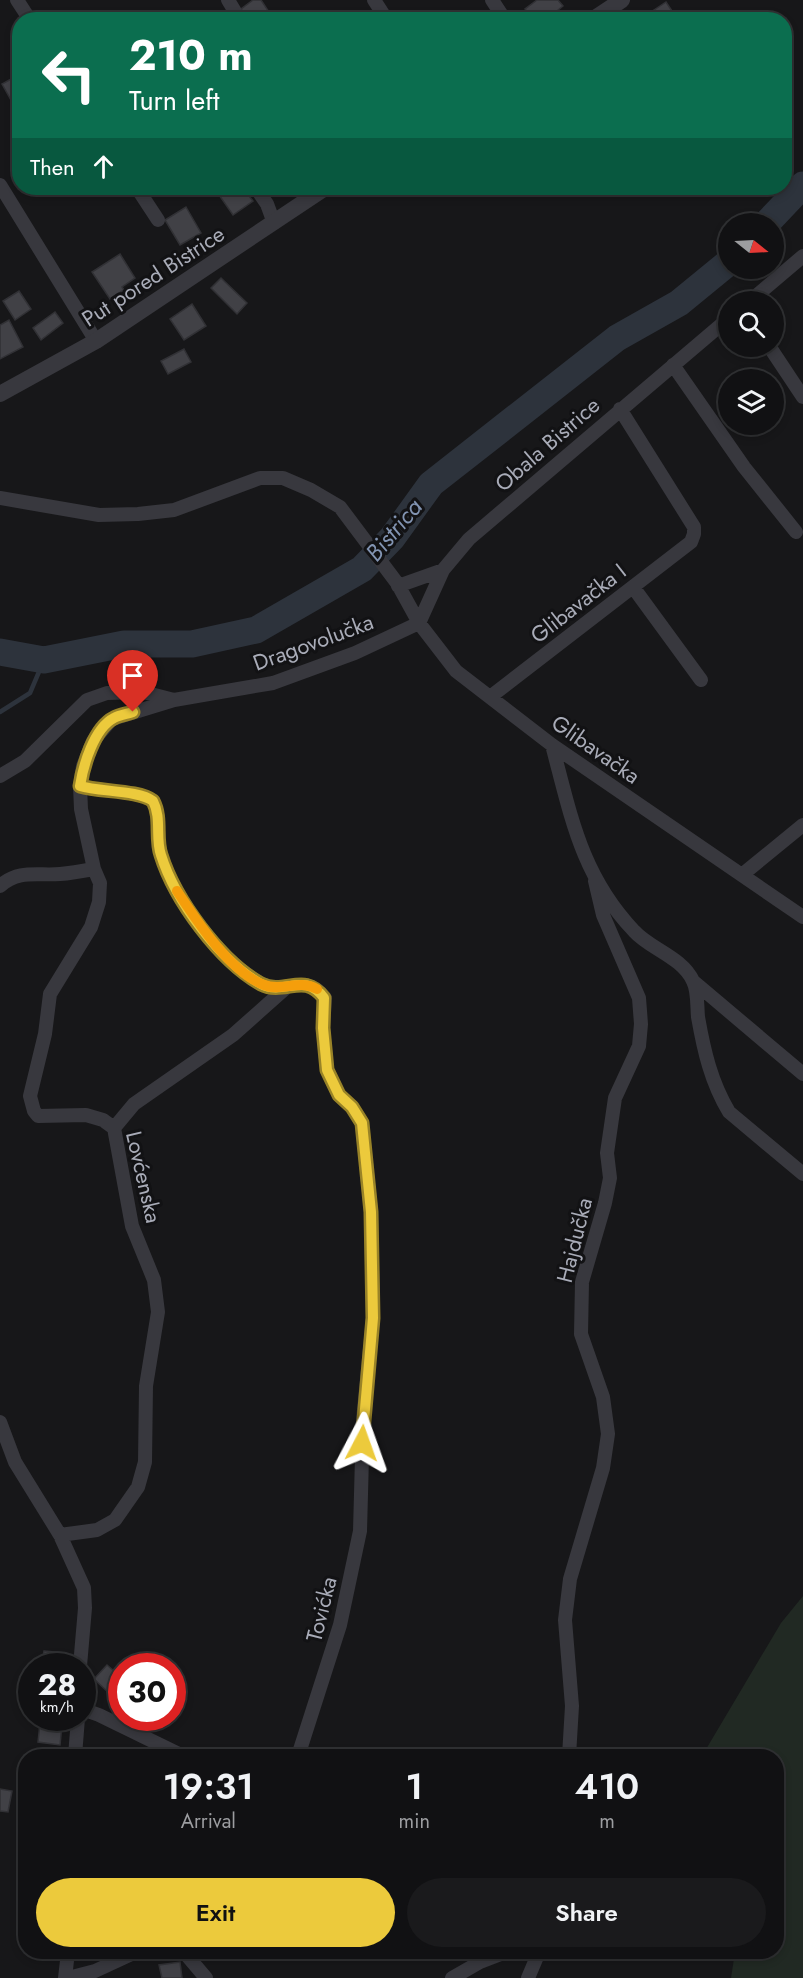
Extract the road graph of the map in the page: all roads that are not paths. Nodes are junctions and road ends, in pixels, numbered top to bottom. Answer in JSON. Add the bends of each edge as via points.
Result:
{"nodes":[{"id":1,"x":622,"y":0,"type":"edge"},
{"id":2,"x":604,"y":12,"type":"edge"},
{"id":3,"x":0,"y":185,"type":"edge"},
{"id":4,"x":142,"y":195,"type":"edge"},
{"id":5,"x":261,"y":195,"type":"edge"},
{"id":6,"x":316,"y":195,"type":"edge"},
{"id":7,"x":158,"y":220,"type":"dead end"},
{"id":8,"x":274,"y":223,"type":"junction"},
{"id":9,"x":803,"y":256,"type":"edge"},
{"id":10,"x":762,"y":291,"type":"edge"},
{"id":11,"x":718,"y":327,"type":"edge"},
{"id":12,"x":96,"y":341,"type":"junction"},
{"id":13,"x":776,"y":357,"type":"edge"},
{"id":14,"x":673,"y":365,"type":"junction"},
{"id":15,"x":0,"y":393,"type":"edge"},
{"id":16,"x":803,"y":398,"type":"edge"},
{"id":17,"x":620,"y":409,"type":"junction"},
{"id":18,"x":0,"y":498,"type":"edge"},
{"id":19,"x":796,"y":532,"type":"dead end"},
{"id":20,"x":443,"y":570,"type":"junction"},
{"id":21,"x":398,"y":584,"type":"junction"},
{"id":22,"x":633,"y":587,"type":"junction"},
{"id":23,"x":419,"y":623,"type":"junction"},
{"id":24,"x":701,"y":680,"type":"dead end"},
{"id":25,"x":490,"y":697,"type":"junction"},
{"id":26,"x":174,"y":700,"type":"junction"},
{"id":27,"x":552,"y":745,"type":"junction"},
{"id":28,"x":0,"y":776,"type":"edge"},
{"id":29,"x":80,"y":786,"type":"junction"},
{"id":30,"x":803,"y":825,"type":"edge"},
{"id":31,"x":94,"y":869,"type":"junction"},
{"id":32,"x":743,"y":874,"type":"junction"},
{"id":33,"x":595,"y":881,"type":"junction"},
{"id":34,"x":0,"y":886,"type":"edge"},
{"id":35,"x":803,"y":917,"type":"edge"},
{"id":36,"x":693,"y":981,"type":"junction"},
{"id":37,"x":288,"y":986,"type":"junction"},
{"id":38,"x":803,"y":1074,"type":"edge"},
{"id":39,"x":114,"y":1128,"type":"junction"},
{"id":40,"x":803,"y":1174,"type":"edge"},
{"id":41,"x":0,"y":1422,"type":"edge"},
{"id":42,"x":60,"y":1535,"type":"junction"},
{"id":43,"x":81,"y":1653,"type":"edge"},
{"id":44,"x":96,"y":1714,"type":"edge"},
{"id":45,"x":77,"y":1731,"type":"edge"},
{"id":46,"x":76,"y":1749,"type":"edge"},
{"id":47,"x":169,"y":1749,"type":"edge"},
{"id":48,"x":300,"y":1749,"type":"edge"},
{"id":49,"x":569,"y":1749,"type":"edge"},
{"id":50,"x":68,"y":1959,"type":"edge"},
{"id":51,"x":113,"y":1959,"type":"edge"},
{"id":52,"x":190,"y":1959,"type":"edge"},
{"id":53,"x":488,"y":1959,"type":"edge"},
{"id":54,"x":67,"y":1978,"type":"edge"},
{"id":55,"x":206,"y":1978,"type":"edge"},
{"id":56,"x":452,"y":1978,"type":"edge"}],
"edges":[{"from":1,"to":2,"type":"street"},
{"from":3,"to":12,"type":"street"},
{"from":4,"to":7,"type":"street"},
{"from":5,"to":8,"type":"street"},
{"from":6,"to":8,"type":"street","name":"Put pored Bistrice"},
{"from":8,"to":12,"type":"street","name":"Put pored Bistrice"},
{"from":9,"to":10,"type":"street"},
{"from":11,"to":14,"type":"street","name":"Obala Bistrice"},
{"from":12,"to":15,"type":"street","name":"Put pored Bistrice"},
{"from":13,"to":16,"type":"street"},
{"from":14,"to":17,"type":"street","name":"Obala Bistrice"},
{"from":14,"to":19,"type":"street","via":[[744,467]]},
{"from":17,"to":20,"type":"street","name":"Obala Bistrice","via":[[470,539]]},
{"from":17,"to":22,"type":"street","name":"Glibavačka I","via":[[694,527],[691,543]]},
{"from":18,"to":21,"type":"street","name":"Glibavačka","via":[[99,515],[138,514],[174,510],[260,478],[283,478],[340,507]]},
{"from":20,"to":21,"type":"street"},
{"from":20,"to":23,"type":"street","name":"Obala Bistrice"},
{"from":21,"to":23,"type":"street","name":"Glibavačka"},
{"from":22,"to":24,"type":"street"},
{"from":22,"to":25,"type":"street","name":"Glibavačka I"},
{"from":23,"to":25,"type":"street","name":"Glibavačka","via":[[456,671]]},
{"from":23,"to":26,"type":"street","name":"Dragovolučka","via":[[355,653],[273,683]]},
{"from":25,"to":27,"type":"street","name":"Glibavačka"},
{"from":26,"to":28,"type":"street","name":"Dragovolučka","via":[[143,692],[107,693],[87,700],[25,761]]},
{"from":26,"to":29,"type":"street","name":"Lovćenska","via":[[112,719],[93,741]]},
{"from":27,"to":32,"type":"street","name":"Glibavačka"},
{"from":27,"to":33,"type":"street","via":[[575,833]]},
{"from":29,"to":31,"type":"street","name":"Lovćenska"},
{"from":29,"to":37,"type":"street","name":"Tovićka","via":[[141,795],[153,801],[160,853],[170,879],[192,915],[230,961],[263,985]]},
{"from":30,"to":32,"type":"street"},
{"from":31,"to":34,"type":"street","via":[[28,873]]},
{"from":31,"to":39,"type":"street","name":"Lovćenska","via":[[100,883],[96,916],[50,994],[30,1096],[38,1116],[86,1115]]},
{"from":32,"to":35,"type":"street","name":"Glibavačka"},
{"from":33,"to":36,"type":"street","via":[[635,933],[680,965]]},
{"from":33,"to":49,"type":"street","name":"Hajdučka","via":[[603,915],[639,998],[641,1024],[639,1046],[615,1098],[607,1154],[608,1186],[582,1282],[581,1334],[603,1397],[608,1434],[603,1468],[570,1580],[565,1620],[572,1706]]},
{"from":36,"to":38,"type":"street"},
{"from":36,"to":40,"type":"street","via":[[706,1061],[721,1098],[729,1112]]},
{"from":37,"to":39,"type":"street","via":[[233,1035],[134,1104]]},
{"from":37,"to":48,"type":"street","name":"Tovićka","via":[[311,986],[324,998],[327,1070],[339,1095],[362,1123],[371,1212],[373,1318],[360,1467],[360,1531],[340,1625]]},
{"from":39,"to":42,"type":"street","name":"Lovćenska","via":[[132,1226],[154,1280],[158,1312],[146,1386],[146,1462],[138,1487],[115,1520],[97,1530]]},
{"from":41,"to":42,"type":"street","via":[[15,1462]]},
{"from":42,"to":43,"type":"street","via":[[84,1588]]},
{"from":44,"to":47,"type":"street"},
{"from":45,"to":46,"type":"street"},
{"from":50,"to":54,"type":"street"},
{"from":51,"to":54,"type":"street","via":[[95,1971]]},
{"from":52,"to":55,"type":"street"},
{"from":53,"to":56,"type":"street"}]}
